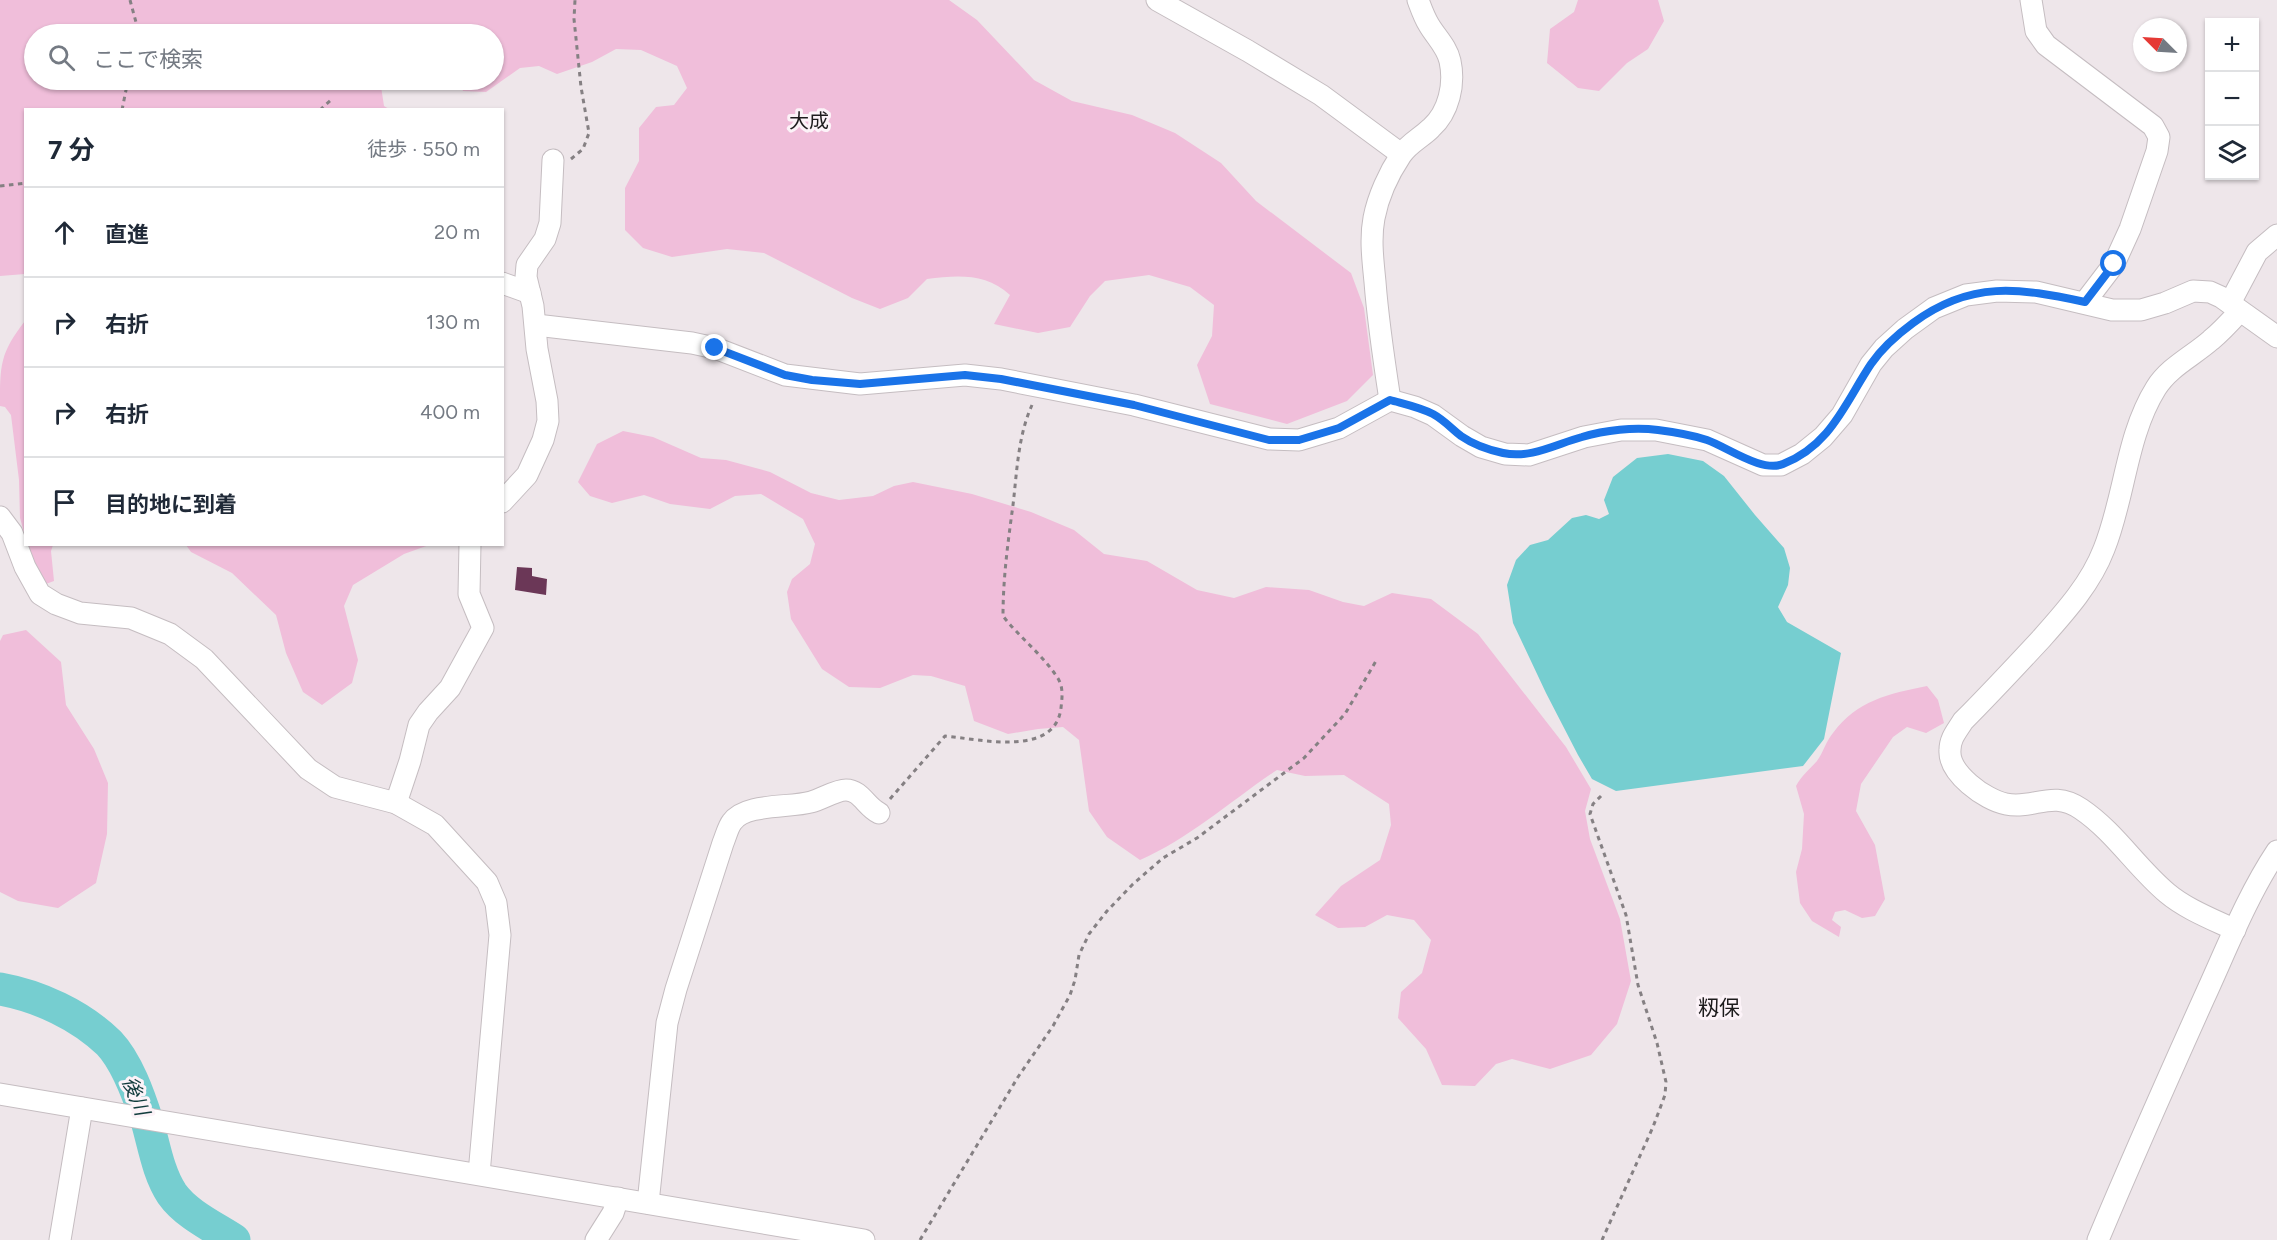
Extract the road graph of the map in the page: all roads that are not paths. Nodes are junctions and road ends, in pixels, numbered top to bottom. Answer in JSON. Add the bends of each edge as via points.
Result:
{"nodes":[{"id":1,"x":1157,"y":0,"type":"edge"},
{"id":2,"x":1418,"y":0,"type":"edge"},
{"id":3,"x":2031,"y":0,"type":"edge"},
{"id":4,"x":1401,"y":154,"type":"junction"},
{"id":5,"x":553,"y":160,"type":"road end"},
{"id":6,"x":2277,"y":235,"type":"edge"},
{"id":7,"x":504,"y":284,"type":"edge"},
{"id":8,"x":530,"y":293,"type":"junction"},
{"id":9,"x":2085,"y":302,"type":"junction"},
{"id":10,"x":2235,"y":307,"type":"junction"},
{"id":11,"x":536,"y":325,"type":"junction"},
{"id":12,"x":2277,"y":337,"type":"edge"},
{"id":13,"x":1390,"y":400,"type":"junction"},
{"id":14,"x":504,"y":500,"type":"edge"},
{"id":15,"x":0,"y":517,"type":"edge"},
{"id":16,"x":470,"y":546,"type":"edge"},
{"id":17,"x":396,"y":803,"type":"junction"},
{"id":18,"x":879,"y":813,"type":"road end"},
{"id":19,"x":2277,"y":851,"type":"edge"},
{"id":20,"x":2235,"y":930,"type":"junction"},
{"id":21,"x":0,"y":1094,"type":"edge"},
{"id":22,"x":82,"y":1108,"type":"junction"},
{"id":23,"x":479,"y":1174,"type":"junction"},
{"id":24,"x":618,"y":1198,"type":"junction"},
{"id":25,"x":648,"y":1203,"type":"junction"},
{"id":26,"x":60,"y":1240,"type":"edge"},
{"id":27,"x":596,"y":1240,"type":"edge"},
{"id":28,"x":864,"y":1240,"type":"edge"},
{"id":29,"x":2098,"y":1240,"type":"edge"}],
"edges":[{"from":1,"to":4,"type":"street","via":[[1321,95]]},
{"from":2,"to":4,"type":"street","via":[[1428,24],[1446,50],[1451,76],[1442,116]]},
{"from":3,"to":9,"type":"street","via":[[2036,31],[2046,45],[2153,126],[2159,137],[2130,229],[2114,264]]},
{"from":4,"to":13,"type":"street","via":[[1381,194],[1372,234]]},
{"from":5,"to":8,"type":"street","via":[[550,223],[545,239],[527,265]]},
{"from":6,"to":10,"type":"street","via":[[2258,252]]},
{"from":7,"to":8,"type":"street"},
{"from":8,"to":11,"type":"street"},
{"from":9,"to":10,"type":"street","via":[[2112,310],[2141,310],[2193,291],[2210,292]]},
{"from":9,"to":13,"type":"street","via":[[2036,292],[1996,291],[1966,295],[1934,308],[1884,348],[1842,415],[1823,437],[1781,465],[1763,465],[1707,440],[1656,430],[1621,430],[1584,436],[1529,455],[1505,454],[1461,436],[1433,414]]},
{"from":10,"to":12,"type":"street"},
{"from":10,"to":20,"type":"street","via":[[2211,340],[2166,375],[2148,403],[2116,515],[2090,579],[2066,611],[1963,721],[1952,737],[1949,752],[1966,782],[2005,804],[2047,799],[2078,807],[2096,819],[2166,892],[2185,906]]},
{"from":11,"to":13,"type":"street","via":[[692,343],[785,375],[812,380],[860,384],[965,375],[1001,379],[1134,405],[1269,440],[1299,440],[1339,428]]},
{"from":11,"to":14,"type":"street","via":[[548,421],[527,475]]},
{"from":15,"to":17,"type":"street","via":[[12,533],[40,594],[81,613],[131,618],[170,634],[204,659],[309,769],[335,786]]},
{"from":16,"to":17,"type":"street","via":[[469,594],[483,628],[450,688],[419,725]]},
{"from":17,"to":23,"type":"street","via":[[435,825],[487,882],[496,903],[500,935]]},
{"from":18,"to":25,"type":"street","via":[[869,808],[860,795],[846,790],[810,802],[753,808],[733,820],[667,1023]]},
{"from":19,"to":20,"type":"street"},
{"from":20,"to":29,"type":"street"},
{"from":21,"to":22,"type":"street"},
{"from":22,"to":23,"type":"street"},
{"from":22,"to":26,"type":"street"},
{"from":23,"to":24,"type":"street"},
{"from":24,"to":25,"type":"street"},
{"from":24,"to":27,"type":"street"},
{"from":25,"to":28,"type":"street"}]}
